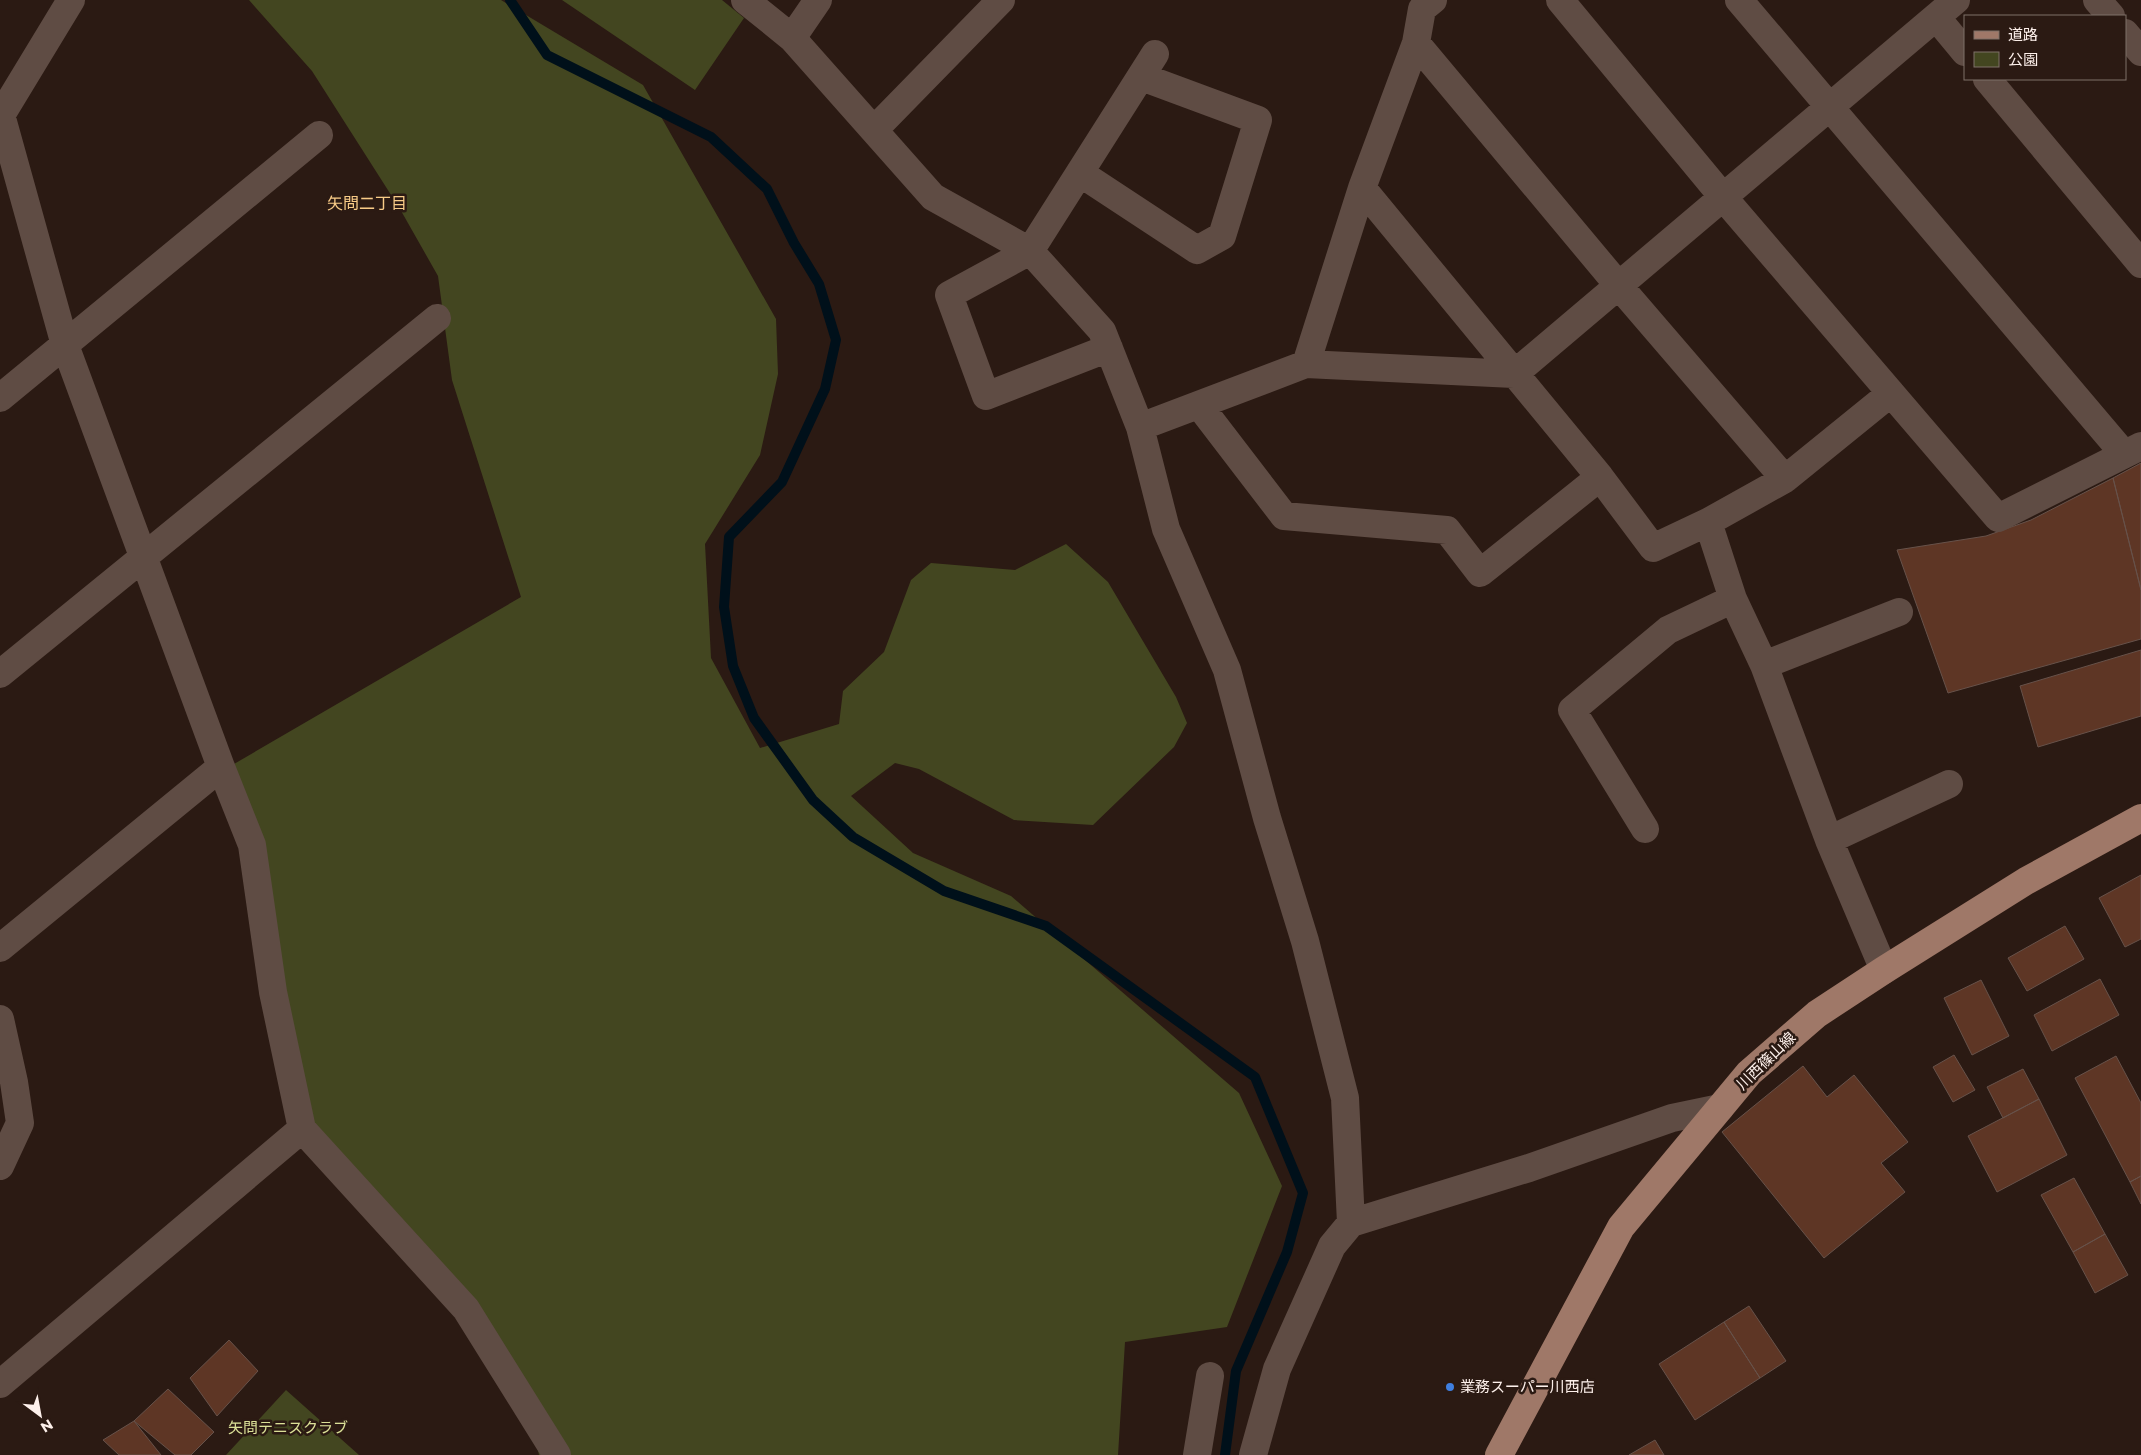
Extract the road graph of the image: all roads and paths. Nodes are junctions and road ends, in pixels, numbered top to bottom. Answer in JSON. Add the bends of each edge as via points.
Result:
{"nodes":[{"id":1,"x":71,"y":0,"type":"edge"},
{"id":2,"x":745,"y":0,"type":"edge"},
{"id":3,"x":818,"y":0,"type":"edge"},
{"id":4,"x":1001,"y":0,"type":"edge"},
{"id":5,"x":1433,"y":0,"type":"edge"},
{"id":6,"x":1560,"y":0,"type":"edge"},
{"id":7,"x":1739,"y":0,"type":"edge"},
{"id":8,"x":2097,"y":0,"type":"edge"},
{"id":9,"x":1946,"y":9,"type":"edge"},
{"id":10,"x":2110,"y":15,"type":"edge"},
{"id":11,"x":2126,"y":33,"type":"edge"},
{"id":12,"x":792,"y":38,"type":"junction"},
{"id":13,"x":1416,"y":43,"type":"junction"},
{"id":14,"x":1964,"y":50,"type":"edge"},
{"id":15,"x":2141,"y":52,"type":"edge"},
{"id":16,"x":1988,"y":80,"type":"edge"},
{"id":17,"x":1828,"y":106,"type":"junction"},
{"id":18,"x":0,"y":114,"type":"edge"},
{"id":19,"x":874,"y":130,"type":"junction"},
{"id":20,"x":319,"y":134,"type":"dead end"},
{"id":21,"x":1080,"y":172,"type":"junction"},
{"id":22,"x":1362,"y":188,"type":"junction"},
{"id":23,"x":1723,"y":197,"type":"junction"},
{"id":24,"x":1030,"y":251,"type":"junction"},
{"id":25,"x":2141,"y":264,"type":"edge"},
{"id":26,"x":1619,"y":286,"type":"junction"},
{"id":27,"x":437,"y":318,"type":"dead end"},
{"id":28,"x":65,"y":345,"type":"junction"},
{"id":29,"x":1108,"y":348,"type":"junction"},
{"id":30,"x":1306,"y":364,"type":"junction"},
{"id":31,"x":1514,"y":374,"type":"junction"},
{"id":32,"x":1891,"y":393,"type":"junction"},
{"id":33,"x":0,"y":398,"type":"edge"},
{"id":34,"x":1200,"y":406,"type":"junction"},
{"id":35,"x":1140,"y":427,"type":"junction"},
{"id":36,"x":2133,"y":450,"type":"edge"},
{"id":37,"x":1600,"y":477,"type":"junction"},
{"id":38,"x":1785,"y":479,"type":"junction"},
{"id":39,"x":1708,"y":522,"type":"junction"},
{"id":40,"x":142,"y":557,"type":"junction"},
{"id":41,"x":1734,"y":599,"type":"junction"},
{"id":42,"x":1899,"y":612,"type":"dead end"},
{"id":43,"x":1764,"y":665,"type":"junction"},
{"id":44,"x":0,"y":674,"type":"edge"},
{"id":45,"x":221,"y":767,"type":"junction"},
{"id":46,"x":1949,"y":784,"type":"dead end"},
{"id":47,"x":2141,"y":818,"type":"edge"},
{"id":48,"x":1645,"y":828,"type":"dead end"},
{"id":49,"x":1829,"y":840,"type":"junction"},
{"id":50,"x":0,"y":948,"type":"edge"},
{"id":51,"x":1884,"y":970,"type":"junction"},
{"id":52,"x":0,"y":1019,"type":"edge"},
{"id":53,"x":1720,"y":1108,"type":"junction"},
{"id":54,"x":302,"y":1129,"type":"junction"},
{"id":55,"x":0,"y":1166,"type":"edge"},
{"id":56,"x":1351,"y":1223,"type":"junction"},
{"id":57,"x":1210,"y":1376,"type":"dead end"},
{"id":58,"x":0,"y":1384,"type":"edge"},
{"id":59,"x":557,"y":1455,"type":"edge"},
{"id":60,"x":1197,"y":1455,"type":"edge"},
{"id":61,"x":1253,"y":1455,"type":"edge"},
{"id":62,"x":1499,"y":1455,"type":"edge"}],
"edges":[{"from":1,"to":18,"type":"street"},
{"from":2,"to":12,"type":"street"},
{"from":3,"to":12,"type":"street"},
{"from":4,"to":19,"type":"street"},
{"from":5,"to":13,"type":"street","via":[[1422,9]]},
{"from":6,"to":23,"type":"street"},
{"from":7,"to":17,"type":"street"},
{"from":8,"to":10,"type":"street"},
{"from":9,"to":14,"type":"street"},
{"from":9,"to":17,"type":"street"},
{"from":11,"to":15,"type":"street"},
{"from":12,"to":19,"type":"street"},
{"from":13,"to":22,"type":"street"},
{"from":13,"to":26,"type":"street"},
{"from":16,"to":25,"type":"street"},
{"from":17,"to":23,"type":"street"},
{"from":17,"to":36,"type":"street"},
{"from":18,"to":28,"type":"street"},
{"from":19,"to":24,"type":"street","via":[[933,196]]},
{"from":20,"to":28,"type":"street"},
{"from":21,"to":21,"type":"street","via":[[1196,250],[1222,236],[1258,120],[1149,66]]},
{"from":21,"to":24,"type":"street"},
{"from":22,"to":30,"type":"street"},
{"from":22,"to":31,"type":"street"},
{"from":23,"to":26,"type":"street"},
{"from":23,"to":32,"type":"street"},
{"from":24,"to":29,"type":"street","via":[[1102,331]]},
{"from":24,"to":29,"type":"street","via":[[949,295],[986,396]]},
{"from":26,"to":31,"type":"street"},
{"from":26,"to":38,"type":"street"},
{"from":27,"to":40,"type":"street"},
{"from":28,"to":33,"type":"street"},
{"from":28,"to":40,"type":"street"},
{"from":29,"to":35,"type":"street"},
{"from":30,"to":31,"type":"street"},
{"from":30,"to":34,"type":"street"},
{"from":31,"to":37,"type":"street"},
{"from":32,"to":36,"type":"street","via":[[1998,518]]},
{"from":32,"to":38,"type":"street"},
{"from":34,"to":35,"type":"street"},
{"from":34,"to":37,"type":"street","via":[[1284,516],[1447,530],[1480,573]]},
{"from":35,"to":56,"type":"street","via":[[1166,529],[1227,670],[1304,941],[1345,1098]]},
{"from":37,"to":39,"type":"street","via":[[1653,548]]},
{"from":38,"to":39,"type":"street"},
{"from":39,"to":41,"type":"street"},
{"from":40,"to":44,"type":"street"},
{"from":40,"to":45,"type":"street"},
{"from":41,"to":43,"type":"street"},
{"from":41,"to":48,"type":"street","via":[[1668,630],[1572,710]]},
{"from":42,"to":43,"type":"street"},
{"from":43,"to":49,"type":"street"},
{"from":45,"to":50,"type":"street"},
{"from":45,"to":54,"type":"street","via":[[252,845],[273,992]]},
{"from":46,"to":49,"type":"street"},
{"from":47,"to":51,"type":"main road","name":"川西篠山線","via":[[2026,881]]},
{"from":49,"to":51,"type":"street"},
{"from":51,"to":53,"type":"main road","name":"川西篠山線","via":[[1817,1014],[1749,1073]]},
{"from":52,"to":55,"type":"street","via":[[20,1123]]},
{"from":53,"to":56,"type":"street","via":[[1672,1118],[1529,1168]]},
{"from":53,"to":62,"type":"main road","name":"川西篠山線","via":[[1621,1227]]},
{"from":54,"to":58,"type":"street"},
{"from":54,"to":59,"type":"street","via":[[466,1309]]},
{"from":56,"to":61,"type":"street","via":[[1332,1246],[1277,1369]]},
{"from":57,"to":60,"type":"street"}]}
